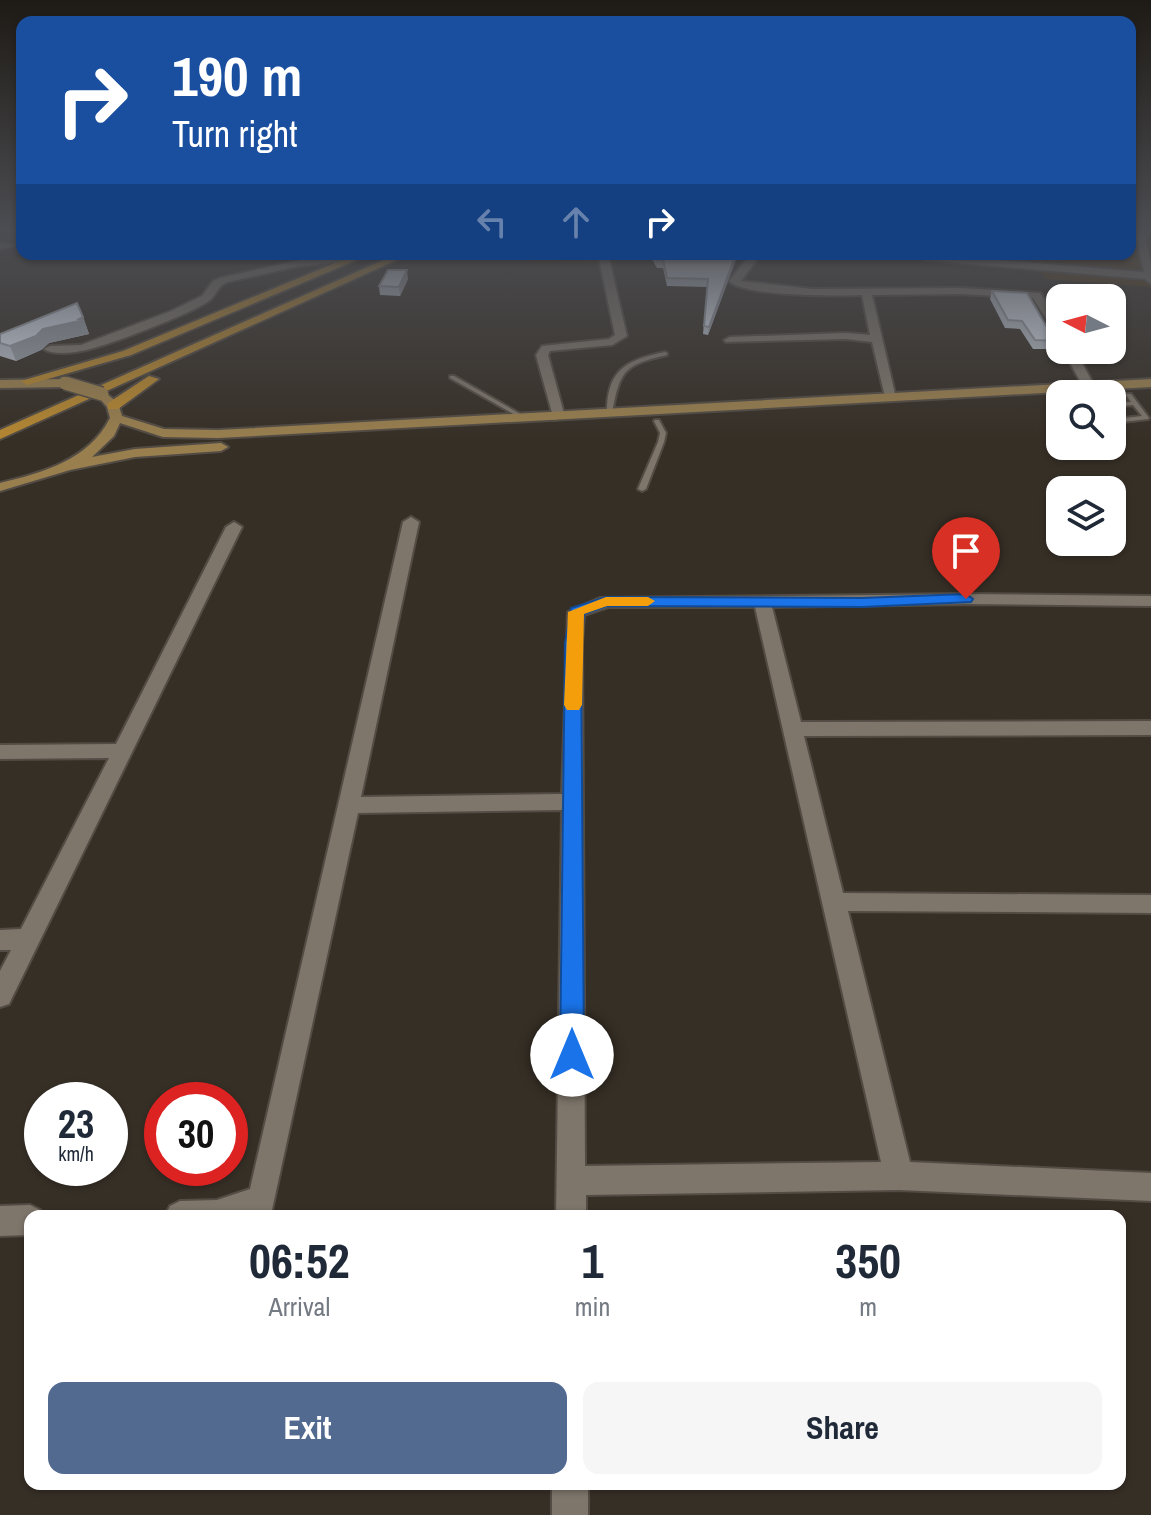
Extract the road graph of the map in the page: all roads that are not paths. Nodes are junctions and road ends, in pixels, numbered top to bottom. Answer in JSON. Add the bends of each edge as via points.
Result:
{"nodes":[{"id":1,"x":200,"y":301,"type":"edge"},
{"id":2,"x":251,"y":301,"type":"edge"},
{"id":3,"x":276,"y":301,"type":"edge"},
{"id":4,"x":301,"y":301,"type":"edge"},
{"id":5,"x":321,"y":301,"type":"edge"},
{"id":6,"x":613,"y":301,"type":"edge"},
{"id":7,"x":868,"y":301,"type":"edge"},
{"id":8,"x":878,"y":339,"type":"junction"},
{"id":9,"x":730,"y":340,"type":"dead end"},
{"id":10,"x":50,"y":349,"type":"dead end"},
{"id":11,"x":665,"y":354,"type":"dead end"},
{"id":12,"x":452,"y":377,"type":"dead end"},
{"id":13,"x":27,"y":381,"type":"junction"},
{"id":14,"x":1151,"y":383,"type":"edge"},
{"id":15,"x":0,"y":384,"type":"edge"},
{"id":16,"x":1126,"y":385,"type":"edge"},
{"id":17,"x":1046,"y":389,"type":"edge"},
{"id":18,"x":1151,"y":393,"type":"edge"},
{"id":19,"x":890,"y":398,"type":"junction"},
{"id":20,"x":1126,"y":398,"type":"edge"},
{"id":21,"x":1046,"y":399,"type":"edge"},
{"id":22,"x":1132,"y":399,"type":"junction"},
{"id":23,"x":1126,"y":401,"type":"edge"},
{"id":24,"x":114,"y":412,"type":"junction"},
{"id":25,"x":609,"y":414,"type":"junction"},
{"id":26,"x":559,"y":417,"type":"junction"},
{"id":27,"x":526,"y":419,"type":"junction"},
{"id":28,"x":1126,"y":420,"type":"edge"},
{"id":29,"x":0,"y":421,"type":"edge"},
{"id":30,"x":657,"y":421,"type":"junction"},
{"id":31,"x":0,"y":435,"type":"edge"},
{"id":32,"x":62,"y":467,"type":"junction"},
{"id":33,"x":0,"y":487,"type":"edge"},
{"id":34,"x":642,"y":489,"type":"dead end"},
{"id":35,"x":411,"y":522,"type":"dead end"},
{"id":36,"x":234,"y":527,"type":"dead end"},
{"id":37,"x":762,"y":600,"type":"junction"},
{"id":38,"x":1151,"y":601,"type":"edge"},
{"id":39,"x":1151,"y":728,"type":"edge"},
{"id":40,"x":792,"y":729,"type":"junction"},
{"id":41,"x":122,"y":751,"type":"junction"},
{"id":42,"x":0,"y":752,"type":"edge"},
{"id":43,"x":573,"y":802,"type":"junction"},
{"id":44,"x":349,"y":805,"type":"junction"},
{"id":45,"x":834,"y":902,"type":"junction"},
{"id":46,"x":1151,"y":904,"type":"edge"},
{"id":47,"x":28,"y":939,"type":"junction"},
{"id":48,"x":0,"y":940,"type":"edge"},
{"id":49,"x":0,"y":996,"type":"edge"},
{"id":50,"x":899,"y":1176,"type":"junction"},
{"id":51,"x":571,"y":1181,"type":"junction"},
{"id":52,"x":1151,"y":1187,"type":"edge"},
{"id":53,"x":232,"y":1210,"type":"edge"},
{"id":54,"x":571,"y":1210,"type":"edge"},
{"id":55,"x":24,"y":1220,"type":"edge"},
{"id":56,"x":0,"y":1221,"type":"edge"},
{"id":57,"x":570,"y":1490,"type":"edge"},
{"id":58,"x":570,"y":1515,"type":"edge"}],
"edges":[{"from":1,"to":10,"type":"street","via":[[82,348]]},
{"from":2,"to":13,"type":"main road","via":[[127,353]]},
{"from":3,"to":29,"type":"main road"},
{"from":4,"to":31,"type":"main road"},
{"from":5,"to":24,"type":"main road","via":[[142,384]]},
{"from":6,"to":26,"type":"street","via":[[621,336],[612,342],[546,348],[542,355]]},
{"from":7,"to":8,"type":"street"},
{"from":8,"to":9,"type":"street"},
{"from":8,"to":19,"type":"street"},
{"from":11,"to":25,"type":"lane","via":[[629,362],[618,373]]},
{"from":12,"to":27,"type":"lane"},
{"from":13,"to":15,"type":"main road"},
{"from":13,"to":24,"type":"main road","bridge":true,"via":[[65,383],[102,394]]},
{"from":14,"to":16,"type":"main road"},
{"from":17,"to":19,"type":"main road"},
{"from":18,"to":22,"type":"main road"},
{"from":19,"to":25,"type":"main road"},
{"from":20,"to":22,"type":"main road"},
{"from":21,"to":30,"type":"main road"},
{"from":22,"to":23,"type":"lane"},
{"from":22,"to":28,"type":"lane","via":[[1146,418]]},
{"from":24,"to":27,"type":"main road","via":[[163,433],[184,435]]},
{"from":24,"to":32,"type":"main road","via":[[100,443]]},
{"from":25,"to":26,"type":"main road"},
{"from":26,"to":27,"type":"main road"},
{"from":30,"to":32,"type":"main road","via":[[135,453]]},
{"from":30,"to":34,"type":"lane","via":[[663,433]]},
{"from":32,"to":33,"type":"main road"},
{"from":35,"to":44,"type":"street"},
{"from":36,"to":41,"type":"street"},
{"from":37,"to":38,"type":"street"},
{"from":37,"to":40,"type":"street"},
{"from":37,"to":43,"type":"street","via":[[606,602],[576,612]]},
{"from":39,"to":40,"type":"street"},
{"from":40,"to":45,"type":"street"},
{"from":41,"to":42,"type":"street"},
{"from":41,"to":47,"type":"street"},
{"from":43,"to":44,"type":"street"},
{"from":43,"to":51,"type":"street"},
{"from":44,"to":53,"type":"street","via":[[262,1200]]},
{"from":45,"to":46,"type":"street"},
{"from":45,"to":50,"type":"street"},
{"from":47,"to":48,"type":"street"},
{"from":47,"to":49,"type":"street"},
{"from":50,"to":51,"type":"street"},
{"from":50,"to":52,"type":"street"},
{"from":51,"to":54,"type":"street"},
{"from":55,"to":56,"type":"street"},
{"from":57,"to":58,"type":"street"}]}
